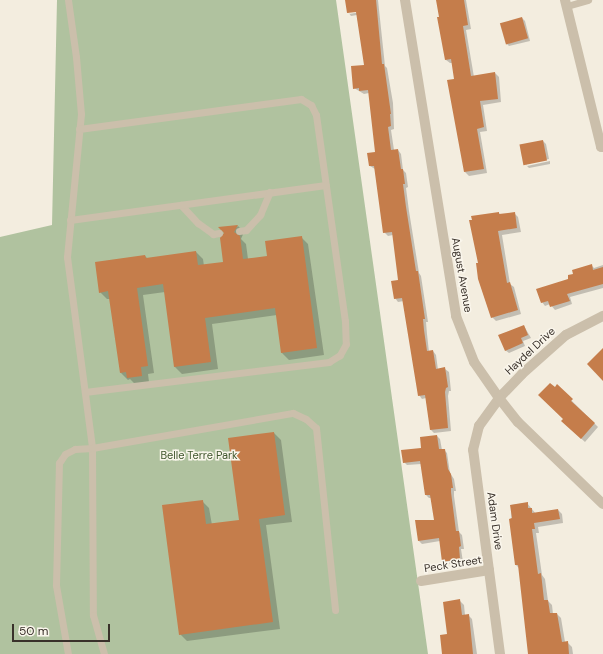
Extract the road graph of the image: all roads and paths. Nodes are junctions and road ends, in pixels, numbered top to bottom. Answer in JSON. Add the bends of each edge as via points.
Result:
{"nodes":[{"id":1,"x":68,"y":0,"type":"edge"},
{"id":2,"x":405,"y":0,"type":"edge"},
{"id":3,"x":588,"y":0,"type":"edge"},
{"id":4,"x":566,"y":3,"type":"edge"},
{"id":5,"x":79,"y":129,"type":"junction"},
{"id":6,"x":602,"y":147,"type":"edge"},
{"id":7,"x":326,"y":185,"type":"junction"},
{"id":8,"x":270,"y":192,"type":"junction"},
{"id":9,"x":181,"y":205,"type":"junction"},
{"id":10,"x":70,"y":220,"type":"junction"},
{"id":11,"x":239,"y":231,"type":"dead end"},
{"id":12,"x":219,"y":233,"type":"dead end"},
{"id":13,"x":603,"y":316,"type":"edge"},
{"id":14,"x":85,"y":392,"type":"junction"},
{"id":15,"x":499,"y":398,"type":"junction"},
{"id":16,"x":92,"y":448,"type":"junction"},
{"id":17,"x":603,"y":504,"type":"edge"},
{"id":18,"x":489,"y":570,"type":"junction"},
{"id":19,"x":421,"y":581,"type":"dead end"},
{"id":20,"x":335,"y":610,"type":"dead end"},
{"id":21,"x":68,"y":654,"type":"edge"},
{"id":22,"x":104,"y":654,"type":"edge"},
{"id":23,"x":500,"y":654,"type":"edge"}],
"edges":[{"from":1,"to":5,"type":"lane","via":[[81,114]]},
{"from":2,"to":15,"type":"street","name":"August Avenue","via":[[456,316],[474,362]]},
{"from":3,"to":4,"type":"lane"},
{"from":4,"to":6,"type":"street"},
{"from":5,"to":7,"type":"lane","via":[[301,99],[311,105],[316,116]]},
{"from":5,"to":10,"type":"lane"},
{"from":7,"to":8,"type":"lane"},
{"from":7,"to":14,"type":"lane","via":[[345,321],[346,344],[340,355],[329,362]]},
{"from":8,"to":9,"type":"lane"},
{"from":8,"to":11,"type":"lane","via":[[260,215],[246,230]]},
{"from":9,"to":10,"type":"lane"},
{"from":9,"to":12,"type":"lane","via":[[198,223],[213,234]]},
{"from":10,"to":14,"type":"lane","via":[[66,257]]},
{"from":13,"to":15,"type":"street","name":"Haydel Drive","via":[[566,335]]},
{"from":14,"to":16,"type":"lane"},
{"from":15,"to":17,"type":"street","name":"August Avenue","via":[[518,422]]},
{"from":15,"to":18,"type":"street","name":"Adam Drive","via":[[479,426],[473,450]]},
{"from":16,"to":20,"type":"lane","via":[[293,413],[306,419],[316,428]]},
{"from":16,"to":21,"type":"lane","via":[[75,449],[65,454],[59,463],[56,585]]},
{"from":16,"to":22,"type":"lane","via":[[93,615]]},
{"from":18,"to":19,"type":"street","name":"Peck Street"},
{"from":18,"to":23,"type":"street","name":"Adam Drive"}]}
